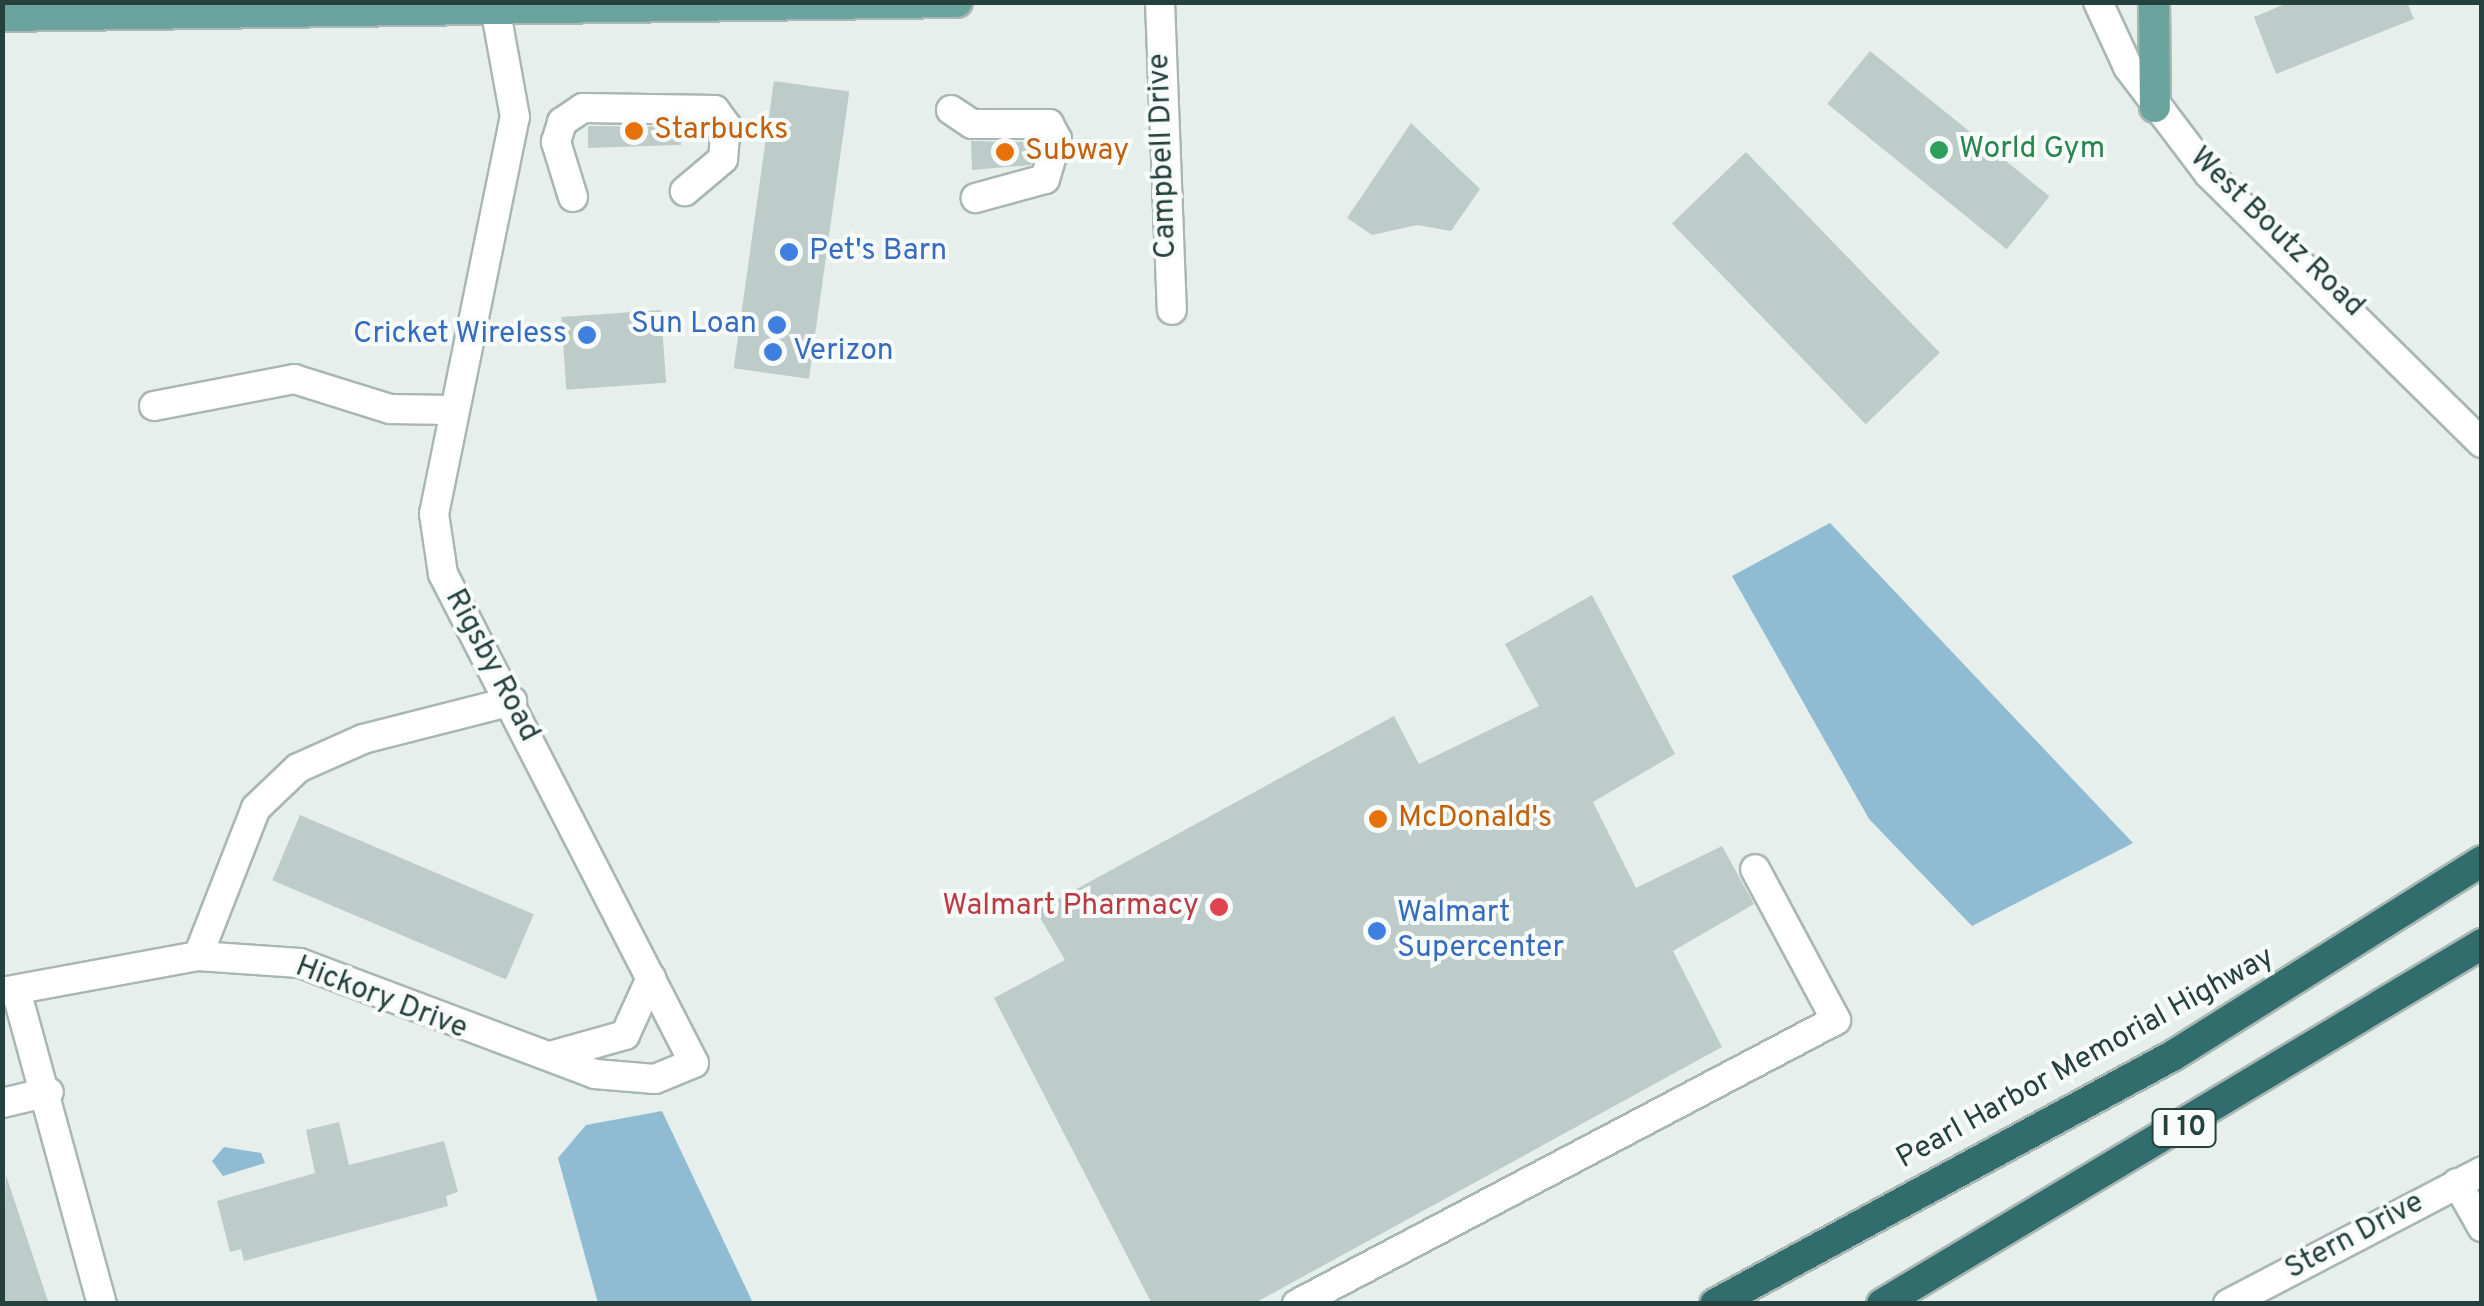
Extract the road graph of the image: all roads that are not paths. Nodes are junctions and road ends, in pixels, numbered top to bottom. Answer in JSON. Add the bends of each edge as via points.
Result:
{"nodes":[{"id":1,"x":957,"y":2,"type":"edge"},
{"id":2,"x":1160,"y":2,"type":"edge"},
{"id":3,"x":2098,"y":2,"type":"edge"},
{"id":4,"x":2154,"y":2,"type":"edge"},
{"id":5,"x":496,"y":8,"type":"edge"},
{"id":6,"x":2,"y":16,"type":"edge"},
{"id":7,"x":2154,"y":107,"type":"junction"},
{"id":8,"x":951,"y":110,"type":"dead end"},
{"id":9,"x":686,"y":191,"type":"dead end"},
{"id":10,"x":574,"y":197,"type":"dead end"},
{"id":11,"x":976,"y":198,"type":"dead end"},
{"id":12,"x":1172,"y":310,"type":"dead end"},
{"id":13,"x":154,"y":406,"type":"dead end"},
{"id":14,"x":453,"y":410,"type":"junction"},
{"id":15,"x":2482,"y":443,"type":"edge"},
{"id":16,"x":512,"y":701,"type":"junction"},
{"id":17,"x":2482,"y":860,"type":"edge"},
{"id":18,"x":1755,"y":869,"type":"dead end"},
{"id":19,"x":2482,"y":944,"type":"edge"},
{"id":20,"x":198,"y":956,"type":"junction"},
{"id":21,"x":652,"y":978,"type":"junction"},
{"id":22,"x":9,"y":991,"type":"edge"},
{"id":23,"x":542,"y":1058,"type":"junction"},
{"id":24,"x":694,"y":1063,"type":"joint"},
{"id":25,"x":49,"y":1092,"type":"junction"},
{"id":26,"x":2,"y":1103,"type":"edge"},
{"id":27,"x":2469,"y":1177,"type":"edge"},
{"id":28,"x":2482,"y":1227,"type":"edge"},
{"id":29,"x":102,"y":1304,"type":"edge"},
{"id":30,"x":1298,"y":1304,"type":"edge"},
{"id":31,"x":1716,"y":1304,"type":"edge"},
{"id":32,"x":1882,"y":1304,"type":"edge"},
{"id":33,"x":2228,"y":1304,"type":"edge"}],
"edges":[{"from":1,"to":5,"type":"main road"},
{"from":2,"to":12,"type":"street","name":"Campbell Drive"},
{"from":3,"to":7,"type":"street","name":"West Boutz Road"},
{"from":4,"to":7,"type":"main road"},
{"from":5,"to":6,"type":"main road"},
{"from":5,"to":14,"type":"street","name":"Rigsby Road","via":[[515,117]]},
{"from":7,"to":15,"type":"street","name":"West Boutz Road","via":[[2209,174]]},
{"from":8,"to":11,"type":"street","via":[[972,124],[1049,124],[1056,139],[1045,179]]},
{"from":9,"to":10,"type":"street","via":[[724,159],[726,124],[715,110],[583,108],[562,122],[556,142]]},
{"from":13,"to":14,"type":"street","via":[[294,380],[390,409]]},
{"from":14,"to":16,"type":"street","name":"Rigsby Road","via":[[434,514],[442,574]]},
{"from":16,"to":20,"type":"street","via":[[364,739],[298,768],[256,808]]},
{"from":16,"to":21,"type":"street","name":"Rigsby Road"},
{"from":17,"to":31,"type":"highway","name":"Pearl Harbor Memorial Highway","number":"I 10","via":[[2190,1045]]},
{"from":18,"to":30,"type":"street","via":[[1836,1020]]},
{"from":19,"to":32,"type":"highway","number":"I 10"},
{"from":20,"to":22,"type":"street","name":"Hickory Drive"},
{"from":20,"to":23,"type":"street","name":"Hickory Drive","via":[[300,964]]},
{"from":21,"to":23,"type":"street","via":[[625,1035]]},
{"from":21,"to":24,"type":"street","name":"Rigsby Road"},
{"from":22,"to":25,"type":"street"},
{"from":23,"to":24,"type":"street","name":"Hickory Drive","via":[[655,1079]]},
{"from":25,"to":26,"type":"street"},
{"from":25,"to":29,"type":"street"},
{"from":27,"to":28,"type":"street"},
{"from":27,"to":33,"type":"street","name":"Stern Drive"}]}
